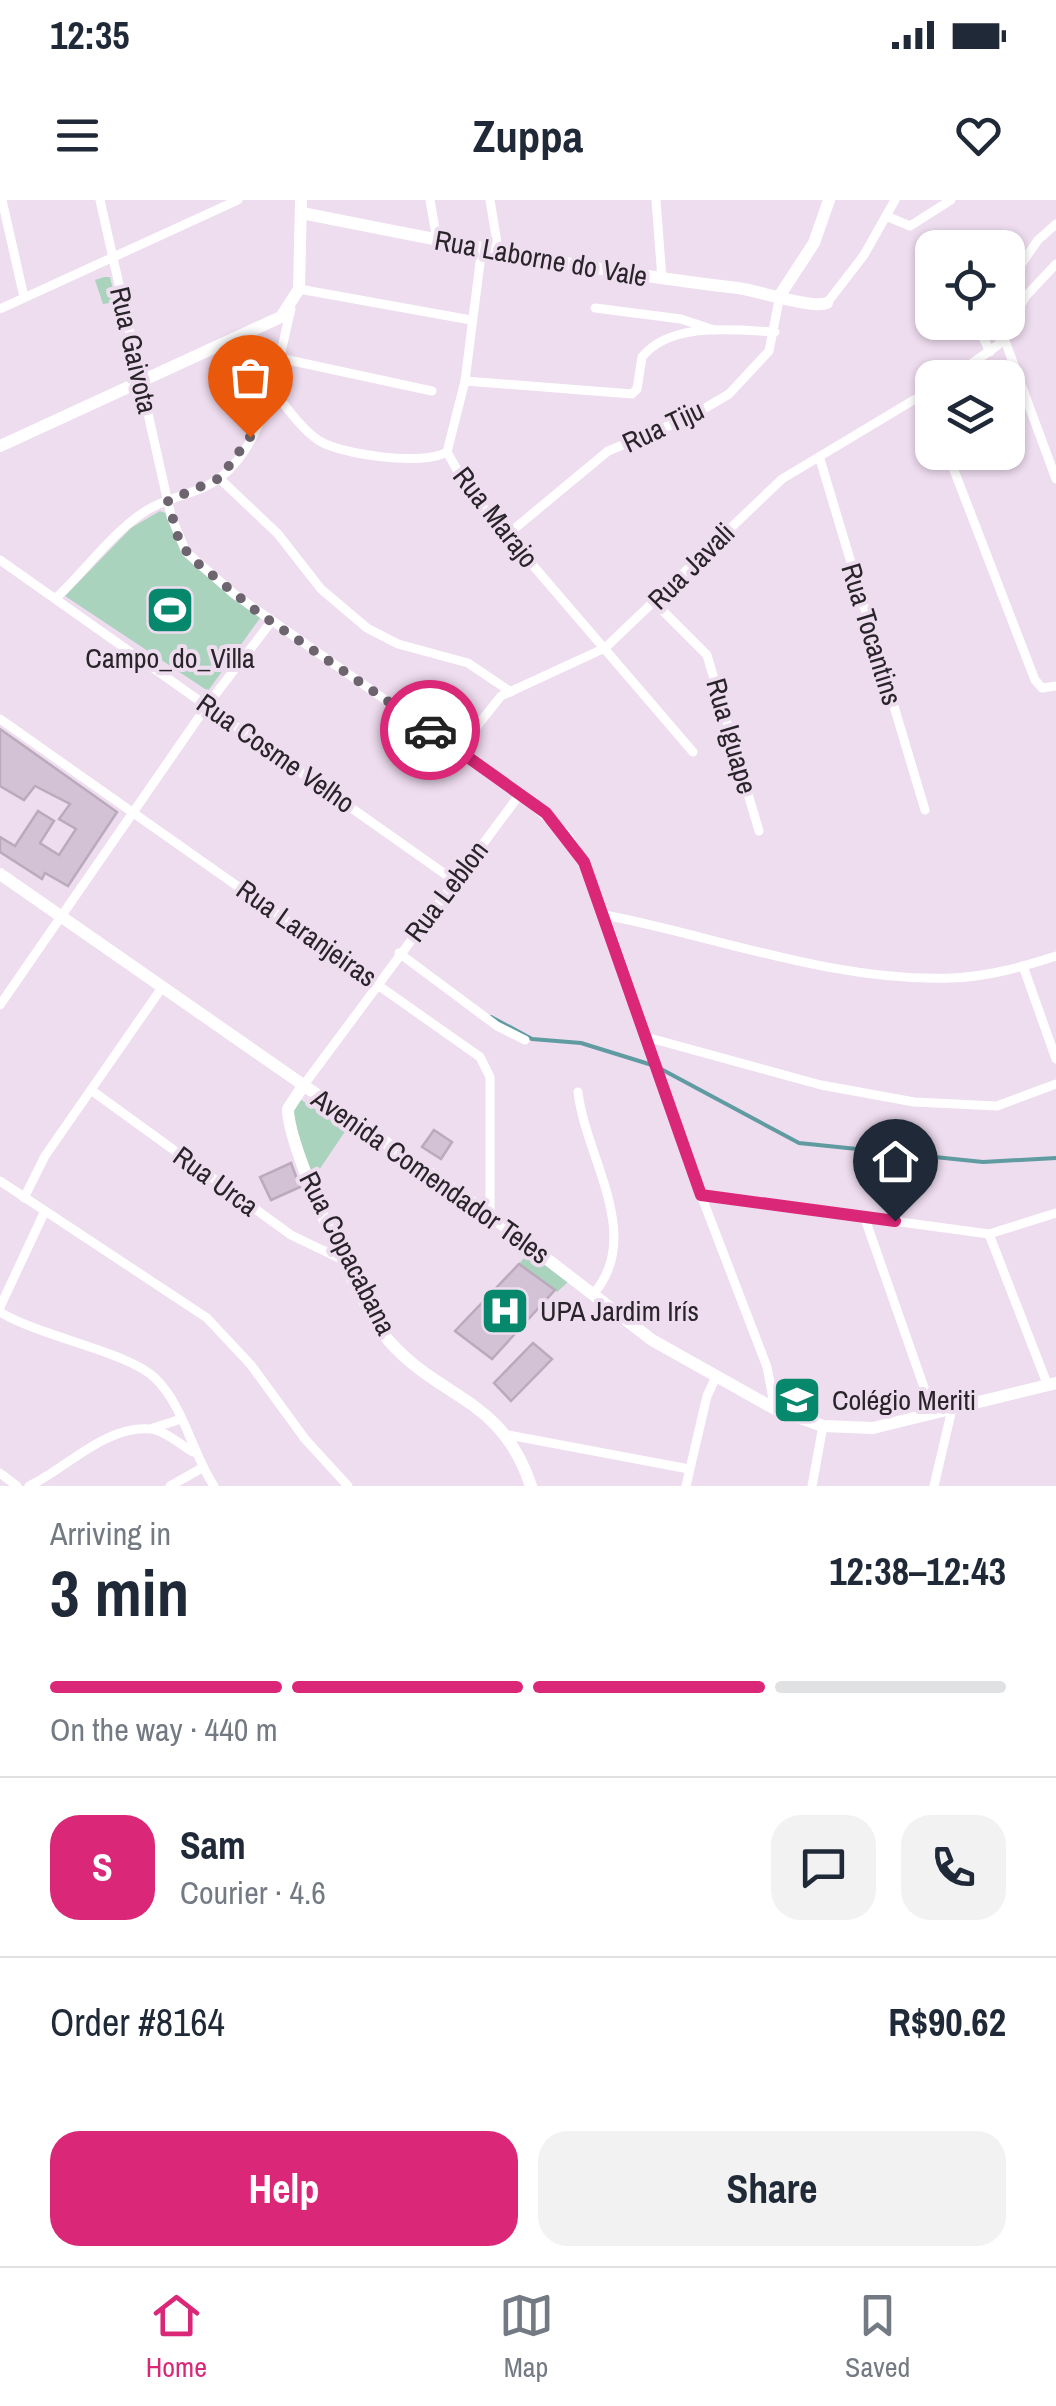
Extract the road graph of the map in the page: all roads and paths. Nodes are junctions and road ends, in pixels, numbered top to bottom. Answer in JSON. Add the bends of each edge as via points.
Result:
{"nodes":[{"id":1,"x":2,"y":200,"type":"edge"},
{"id":2,"x":100,"y":200,"type":"edge"},
{"id":3,"x":238,"y":200,"type":"edge"},
{"id":4,"x":430,"y":200,"type":"edge"},
{"id":5,"x":490,"y":200,"type":"edge"},
{"id":6,"x":656,"y":200,"type":"edge"},
{"id":7,"x":830,"y":200,"type":"edge"},
{"id":8,"x":895,"y":200,"type":"edge"},
{"id":9,"x":951,"y":200,"type":"edge"},
{"id":10,"x":302,"y":206,"type":"edge"},
{"id":11,"x":886,"y":216,"type":"junction"},
{"id":12,"x":1056,"y":224,"type":"edge"},
{"id":13,"x":436,"y":240,"type":"junction"},
{"id":14,"x":482,"y":247,"type":"junction"},
{"id":15,"x":498,"y":249,"type":"junction"},
{"id":16,"x":114,"y":258,"type":"junction"},
{"id":17,"x":1025,"y":259,"type":"edge"},
{"id":18,"x":1056,"y":264,"type":"edge"},
{"id":19,"x":662,"y":279,"type":"junction"},
{"id":20,"x":299,"y":289,"type":"junction"},
{"id":21,"x":780,"y":295,"type":"junction"},
{"id":22,"x":24,"y":298,"type":"junction"},
{"id":23,"x":1025,"y":298,"type":"edge"},
{"id":24,"x":827,"y":303,"type":"joint"},
{"id":25,"x":291,"y":307,"type":"junction"},
{"id":26,"x":596,"y":308,"type":"dead end"},
{"id":27,"x":0,"y":309,"type":"edge"},
{"id":28,"x":471,"y":320,"type":"junction"},
{"id":29,"x":714,"y":330,"type":"junction"},
{"id":30,"x":776,"y":332,"type":"junction"},
{"id":31,"x":984,"y":340,"type":"edge"},
{"id":32,"x":1002,"y":340,"type":"edge"},
{"id":33,"x":1005,"y":340,"type":"edge"},
{"id":34,"x":990,"y":352,"type":"junction"},
{"id":35,"x":279,"y":358,"type":"junction"},
{"id":36,"x":978,"y":360,"type":"edge"},
{"id":37,"x":465,"y":381,"type":"junction"},
{"id":38,"x":142,"y":383,"type":"junction"},
{"id":39,"x":270,"y":387,"type":"junction"},
{"id":40,"x":432,"y":391,"type":"dead end"},
{"id":41,"x":915,"y":400,"type":"edge"},
{"id":42,"x":0,"y":446,"type":"edge"},
{"id":43,"x":447,"y":452,"type":"junction"},
{"id":44,"x":820,"y":459,"type":"junction"},
{"id":45,"x":953,"y":470,"type":"edge"},
{"id":46,"x":220,"y":478,"type":"junction"},
{"id":47,"x":1056,"y":479,"type":"edge"},
{"id":48,"x":168,"y":501,"type":"junction"},
{"id":49,"x":508,"y":534,"type":"junction"},
{"id":50,"x":0,"y":560,"type":"edge"},
{"id":51,"x":56,"y":598,"type":"junction"},
{"id":52,"x":655,"y":603,"type":"junction"},
{"id":53,"x":271,"y":622,"type":"junction"},
{"id":54,"x":606,"y":648,"type":"junction"},
{"id":55,"x":1056,"y":686,"type":"edge"},
{"id":56,"x":511,"y":692,"type":"junction"},
{"id":57,"x":208,"y":704,"type":"junction"},
{"id":58,"x":0,"y":719,"type":"edge"},
{"id":59,"x":458,"y":750,"type":"junction"},
{"id":60,"x":692,"y":752,"type":"dead end"},
{"id":61,"x":520,"y":794,"type":"junction"},
{"id":62,"x":924,"y":810,"type":"dead end"},
{"id":63,"x":133,"y":812,"type":"junction"},
{"id":64,"x":759,"y":830,"type":"dead end"},
{"id":65,"x":0,"y":874,"type":"edge"},
{"id":66,"x":452,"y":879,"type":"junction"},
{"id":67,"x":604,"y":915,"type":"junction"},
{"id":68,"x":62,"y":917,"type":"junction"},
{"id":69,"x":403,"y":948,"type":"junction"},
{"id":70,"x":1056,"y":956,"type":"edge"},
{"id":71,"x":1023,"y":966,"type":"junction"},
{"id":72,"x":380,"y":982,"type":"junction"},
{"id":73,"x":163,"y":986,"type":"junction"},
{"id":74,"x":0,"y":1005,"type":"edge"},
{"id":75,"x":646,"y":1038,"type":"junction"},
{"id":76,"x":525,"y":1040,"type":"dead end"},
{"id":77,"x":1056,"y":1059,"type":"edge"},
{"id":78,"x":1056,"y":1084,"type":"edge"},
{"id":79,"x":303,"y":1086,"type":"junction"},
{"id":80,"x":91,"y":1090,"type":"junction"},
{"id":81,"x":578,"y":1092,"type":"dead end"},
{"id":82,"x":0,"y":1181,"type":"edge"},
{"id":83,"x":701,"y":1195,"type":"junction"},
{"id":84,"x":24,"y":1198,"type":"junction"},
{"id":85,"x":44,"y":1213,"type":"junction"},
{"id":86,"x":1056,"y":1213,"type":"edge"},
{"id":87,"x":490,"y":1215,"type":"junction"},
{"id":88,"x":864,"y":1216,"type":"junction"},
{"id":89,"x":989,"y":1234,"type":"junction"},
{"id":90,"x":347,"y":1261,"type":"junction"},
{"id":91,"x":594,"y":1293,"type":"junction"},
{"id":92,"x":0,"y":1310,"type":"edge"},
{"id":93,"x":716,"y":1377,"type":"junction"},
{"id":94,"x":1052,"y":1385,"type":"edge"},
{"id":95,"x":776,"y":1409,"type":"junction"},
{"id":96,"x":952,"y":1409,"type":"junction"},
{"id":97,"x":933,"y":1414,"type":"junction"},
{"id":98,"x":181,"y":1420,"type":"junction"},
{"id":99,"x":824,"y":1426,"type":"junction"},
{"id":100,"x":154,"y":1428,"type":"junction"},
{"id":101,"x":508,"y":1435,"type":"junction"},
{"id":102,"x":192,"y":1452,"type":"junction"},
{"id":103,"x":202,"y":1468,"type":"junction"},
{"id":104,"x":689,"y":1469,"type":"junction"},
{"id":105,"x":0,"y":1473,"type":"edge"},
{"id":106,"x":17,"y":1486,"type":"edge"},
{"id":107,"x":29,"y":1486,"type":"edge"},
{"id":108,"x":170,"y":1486,"type":"edge"},
{"id":109,"x":214,"y":1486,"type":"edge"},
{"id":110,"x":348,"y":1486,"type":"edge"},
{"id":111,"x":531,"y":1486,"type":"edge"},
{"id":112,"x":686,"y":1486,"type":"edge"},
{"id":113,"x":812,"y":1486,"type":"edge"},
{"id":114,"x":934,"y":1486,"type":"edge"}],
"edges":[{"from":1,"to":22,"type":"street"},
{"from":2,"to":16,"type":"street","name":"Rua Gaivota"},
{"from":3,"to":16,"type":"street"},
{"from":4,"to":13,"type":"street"},
{"from":5,"to":15,"type":"street"},
{"from":6,"to":19,"type":"street"},
{"from":7,"to":21,"type":"main road","via":[[814,243]]},
{"from":8,"to":11,"type":"street"},
{"from":9,"to":11,"type":"street","via":[[910,226]]},
{"from":10,"to":13,"type":"main road","name":"Rua Laborne do Vale"},
{"from":10,"to":20,"type":"main road"},
{"from":11,"to":24,"type":"street"},
{"from":12,"to":17,"type":"street"},
{"from":13,"to":14,"type":"main road","name":"Rua Laborne do Vale"},
{"from":14,"to":15,"type":"main road","name":"Rua Laborne do Vale"},
{"from":14,"to":28,"type":"street","name":"Rua Marajo"},
{"from":15,"to":19,"type":"main road","name":"Rua Laborne do Vale"},
{"from":16,"to":22,"type":"street"},
{"from":16,"to":38,"type":"street","name":"Rua Gaivota"},
{"from":18,"to":23,"type":"street"},
{"from":19,"to":21,"type":"main road","name":"Rua Laborne do Vale"},
{"from":20,"to":25,"type":"main road"},
{"from":20,"to":28,"type":"street"},
{"from":21,"to":24,"type":"main road","name":"Rua Laborne do Vale","via":[[813,306]]},
{"from":21,"to":30,"type":"street","name":"Rua Tiju"},
{"from":22,"to":27,"type":"street"},
{"from":25,"to":35,"type":"street"},
{"from":25,"to":38,"type":"main road","via":[[260,329]]},
{"from":26,"to":29,"type":"street"},
{"from":28,"to":37,"type":"street","name":"Rua Marajo"},
{"from":29,"to":30,"type":"street"},
{"from":29,"to":37,"type":"street","via":[[670,337],[648,349],[632,394]]},
{"from":30,"to":49,"type":"street","name":"Rua Tiju","via":[[758,366],[729,394],[608,452]]},
{"from":31,"to":34,"type":"street"},
{"from":32,"to":34,"type":"street"},
{"from":33,"to":47,"type":"street"},
{"from":34,"to":36,"type":"street"},
{"from":35,"to":39,"type":"street"},
{"from":35,"to":40,"type":"street"},
{"from":37,"to":43,"type":"street","name":"Rua Marajo"},
{"from":38,"to":42,"type":"main road"},
{"from":38,"to":48,"type":"street","name":"Rua Gaivota"},
{"from":39,"to":43,"type":"street","via":[[324,443],[414,460]]},
{"from":39,"to":46,"type":"street","via":[[250,437]]},
{"from":41,"to":44,"type":"street","name":"Rua Javali"},
{"from":43,"to":49,"type":"street","name":"Rua Marajo","via":[[469,491]]},
{"from":44,"to":52,"type":"street","name":"Rua Javali","via":[[772,487]]},
{"from":44,"to":62,"type":"street","name":"Rua Tocantins"},
{"from":45,"to":55,"type":"street","via":[[1037,685]]},
{"from":46,"to":48,"type":"street"},
{"from":46,"to":56,"type":"street","via":[[278,534],[321,589],[367,628],[468,663]]},
{"from":48,"to":51,"type":"street","via":[[133,520]]},
{"from":48,"to":53,"type":"street","name":"Rua Gaivota","via":[[186,552]]},
{"from":49,"to":54,"type":"street","name":"Rua Marajo"},
{"from":50,"to":51,"type":"street","name":"Rua Cosme Velho"},
{"from":51,"to":57,"type":"street","name":"Rua Cosme Velho"},
{"from":52,"to":54,"type":"street","name":"Rua Javali"},
{"from":52,"to":64,"type":"street","name":"Rua Iguape","via":[[707,655]]},
{"from":53,"to":57,"type":"street"},
{"from":53,"to":59,"type":"street","name":"Rua Gaivota"},
{"from":54,"to":56,"type":"street","name":"Rua Javali"},
{"from":54,"to":60,"type":"street","name":"Rua Marajo"},
{"from":56,"to":59,"type":"street","name":"Rua Javali","via":[[493,703]]},
{"from":57,"to":63,"type":"street"},
{"from":57,"to":66,"type":"street","name":"Rua Cosme Velho"},
{"from":58,"to":63,"type":"street","name":"Rua Laranjeiras"},
{"from":59,"to":61,"type":"street","name":"Rua Gaivota"},
{"from":61,"to":66,"type":"street","name":"Rua Leblon"},
{"from":61,"to":67,"type":"street","name":"Rua Gaivota","via":[[567,835]]},
{"from":63,"to":68,"type":"street"},
{"from":63,"to":72,"type":"street","name":"Rua Laranjeiras"},
{"from":65,"to":68,"type":"main road","name":"Avenida Comendador Teles"},
{"from":66,"to":69,"type":"street","name":"Rua Leblon"},
{"from":67,"to":71,"type":"street","via":[[854,971],[951,978]]},
{"from":67,"to":75,"type":"street","name":"Rua Gaivota"},
{"from":68,"to":73,"type":"main road","name":"Avenida Comendador Teles"},
{"from":68,"to":74,"type":"street"},
{"from":69,"to":72,"type":"street","name":"Rua Leblon"},
{"from":69,"to":76,"type":"street","via":[[497,1026]]},
{"from":70,"to":71,"type":"street"},
{"from":71,"to":77,"type":"street"},
{"from":72,"to":79,"type":"street","name":"Rua Leblon"},
{"from":72,"to":87,"type":"street","name":"Rua Laranjeiras","via":[[488,1068]]},
{"from":73,"to":79,"type":"main road","name":"Avenida Comendador Teles"},
{"from":73,"to":80,"type":"street"},
{"from":75,"to":78,"type":"street","via":[[820,1085],[914,1102],[997,1106]]},
{"from":75,"to":83,"type":"street","name":"Rua Gaivota"},
{"from":79,"to":87,"type":"main road","name":"Avenida Comendador Teles"},
{"from":79,"to":90,"type":"main road","name":"Rua Copacabana","via":[[288,1120]]},
{"from":80,"to":84,"type":"street"},
{"from":80,"to":90,"type":"street","name":"Rua Urca","via":[[291,1235]]},
{"from":81,"to":91,"type":"street","via":[[614,1223],[614,1260]]},
{"from":82,"to":84,"type":"street"},
{"from":83,"to":88,"type":"street"},
{"from":83,"to":95,"type":"street","name":"Rua Gaivota","via":[[761,1350]]},
{"from":84,"to":85,"type":"street"},
{"from":85,"to":92,"type":"street"},
{"from":85,"to":110,"type":"street","via":[[206,1318]]},
{"from":86,"to":89,"type":"street"},
{"from":87,"to":91,"type":"main road","name":"Avenida Comendador Teles"},
{"from":88,"to":89,"type":"street"},
{"from":88,"to":97,"type":"street"},
{"from":89,"to":94,"type":"street"},
{"from":90,"to":101,"type":"main road","name":"Rua Copacabana","via":[[389,1341]]},
{"from":91,"to":93,"type":"main road","name":"Avenida Comendador Teles","via":[[652,1340]]},
{"from":92,"to":98,"type":"street","via":[[38,1332],[142,1368],[162,1386]]},
{"from":93,"to":95,"type":"main road","name":"Avenida Comendador Teles"},
{"from":93,"to":104,"type":"street"},
{"from":94,"to":96,"type":"main road","name":"Avenida Comendador Teles"},
{"from":95,"to":99,"type":"main road","name":"Avenida Comendador Teles"},
{"from":96,"to":97,"type":"main road","name":"Avenida Comendador Teles"},
{"from":96,"to":114,"type":"street"},
{"from":97,"to":99,"type":"main road","name":"Avenida Comendador Teles","via":[[874,1428]]},
{"from":98,"to":100,"type":"street"},
{"from":98,"to":102,"type":"street"},
{"from":99,"to":113,"type":"street"},
{"from":100,"to":102,"type":"street"},
{"from":100,"to":107,"type":"street","via":[[102,1442]]},
{"from":101,"to":104,"type":"street"},
{"from":101,"to":111,"type":"main road","name":"Rua Copacabana"},
{"from":102,"to":103,"type":"street"},
{"from":103,"to":108,"type":"street"},
{"from":103,"to":109,"type":"street"},
{"from":104,"to":112,"type":"street"},
{"from":105,"to":106,"type":"street"}]}
